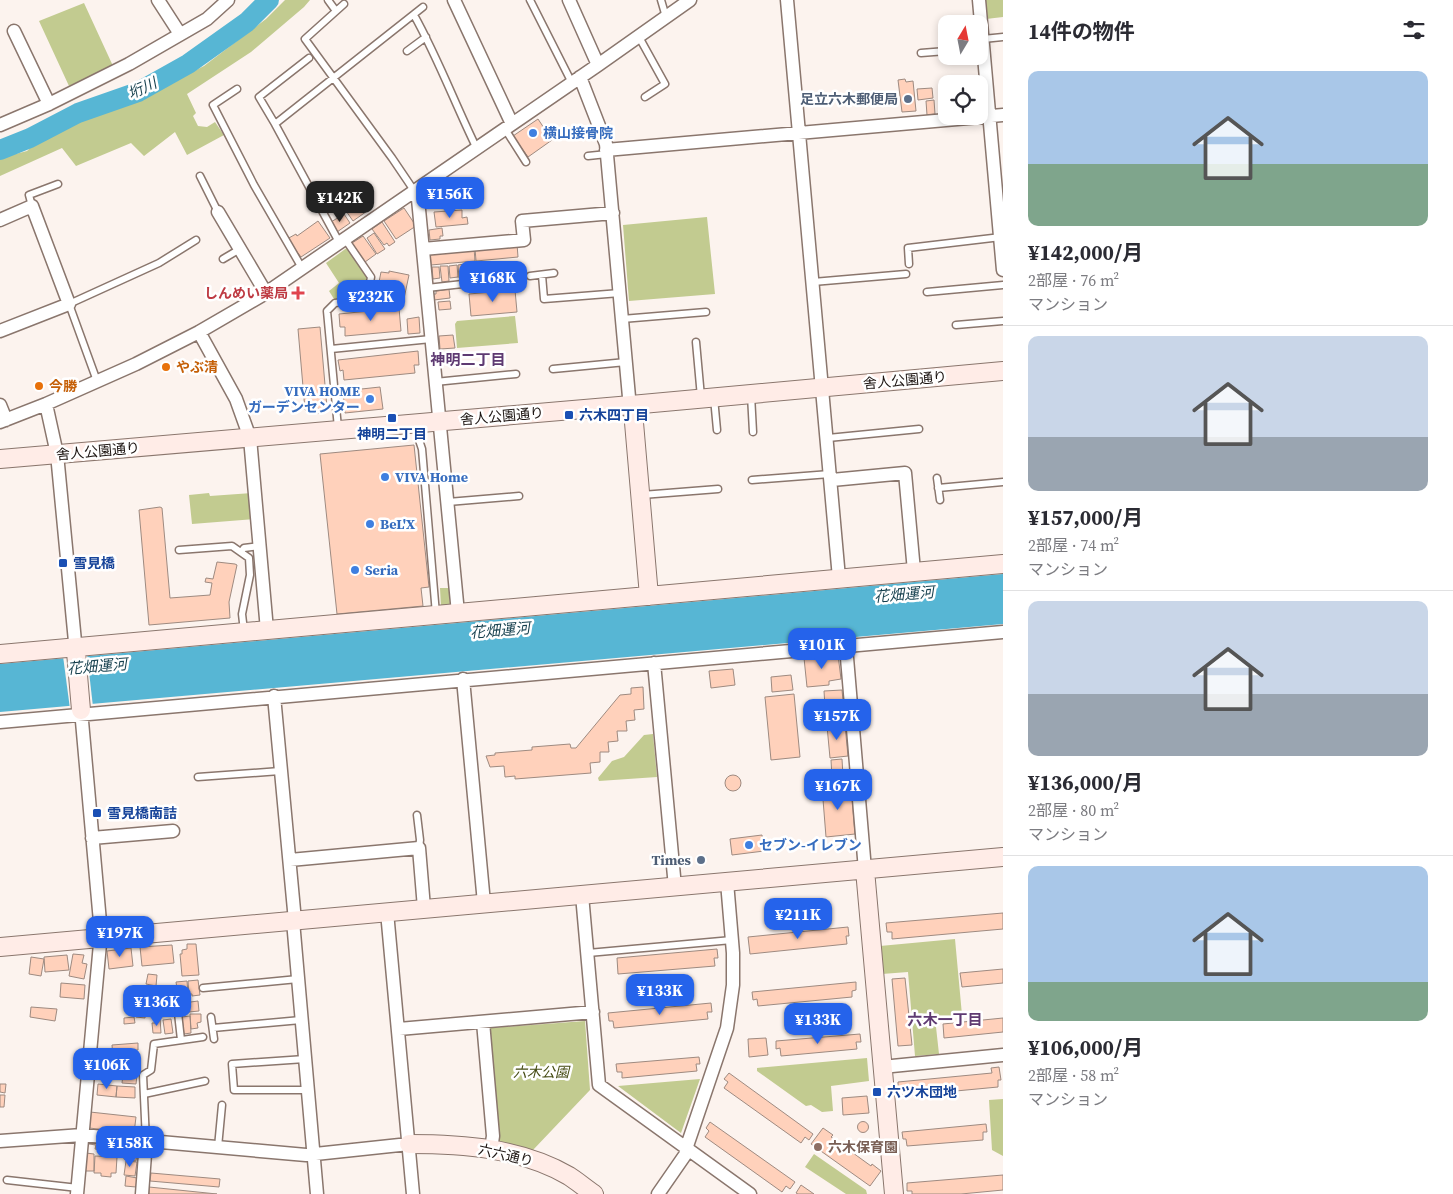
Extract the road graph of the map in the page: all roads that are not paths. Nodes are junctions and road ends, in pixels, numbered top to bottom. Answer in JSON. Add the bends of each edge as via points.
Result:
{"nodes":[{"id":1,"x":158,"y":0,"type":"edge"},
{"id":2,"x":228,"y":0,"type":"edge"},
{"id":3,"x":328,"y":0,"type":"edge"},
{"id":4,"x":454,"y":0,"type":"edge"},
{"id":5,"x":530,"y":0,"type":"edge"},
{"id":6,"x":569,"y":0,"type":"edge"},
{"id":7,"x":661,"y":0,"type":"edge"},
{"id":8,"x":690,"y":0,"type":"edge"},
{"id":9,"x":787,"y":0,"type":"edge"},
{"id":10,"x":979,"y":0,"type":"edge"},
{"id":11,"x":344,"y":4,"type":"dead end"},
{"id":12,"x":423,"y":7,"type":"dead end"},
{"id":13,"x":336,"y":11,"type":"junction"},
{"id":14,"x":414,"y":14,"type":"junction"},
{"id":15,"x":980,"y":15,"type":"edge"},
{"id":16,"x":666,"y":17,"type":"junction"},
{"id":17,"x":14,"y":31,"type":"dead end"},
{"id":18,"x":180,"y":34,"type":"junction"},
{"id":19,"x":426,"y":37,"type":"junction"},
{"id":20,"x":639,"y":37,"type":"junction"},
{"id":21,"x":1003,"y":37,"type":"edge"},
{"id":22,"x":988,"y":42,"type":"edge"},
{"id":23,"x":407,"y":52,"type":"dead end"},
{"id":24,"x":938,"y":52,"type":"edge"},
{"id":25,"x":921,"y":53,"type":"dead end"},
{"id":26,"x":309,"y":58,"type":"dead end"},
{"id":27,"x":598,"y":65,"type":"junction"},
{"id":28,"x":986,"y":65,"type":"edge"},
{"id":29,"x":334,"y":78,"type":"junction"},
{"id":30,"x":576,"y":80,"type":"junction"},
{"id":31,"x":237,"y":89,"type":"dead end"},
{"id":32,"x":645,"y":97,"type":"dead end"},
{"id":33,"x":49,"y":104,"type":"junction"},
{"id":34,"x":997,"y":115,"type":"edge"},
{"id":35,"x":275,"y":124,"type":"junction"},
{"id":36,"x":0,"y":125,"type":"edge"},
{"id":37,"x":509,"y":126,"type":"junction"},
{"id":38,"x":800,"y":134,"type":"junction"},
{"id":39,"x":477,"y":149,"type":"junction"},
{"id":40,"x":607,"y":152,"type":"junction"},
{"id":41,"x":588,"y":156,"type":"dead end"},
{"id":42,"x":526,"y":162,"type":"dead end"},
{"id":43,"x":200,"y":176,"type":"dead end"},
{"id":44,"x":58,"y":184,"type":"dead end"},
{"id":45,"x":414,"y":192,"type":"junction"},
{"id":46,"x":1000,"y":195,"type":"edge"},
{"id":47,"x":32,"y":206,"type":"junction"},
{"id":48,"x":218,"y":212,"type":"joint"},
{"id":49,"x":613,"y":213,"type":"junction"},
{"id":50,"x":0,"y":220,"type":"edge"},
{"id":51,"x":1001,"y":237,"type":"edge"},
{"id":52,"x":196,"y":240,"type":"dead end"},
{"id":53,"x":342,"y":240,"type":"junction"},
{"id":54,"x":240,"y":249,"type":"junction"},
{"id":55,"x":423,"y":249,"type":"junction"},
{"id":56,"x":1002,"y":255,"type":"edge"},
{"id":57,"x":223,"y":260,"type":"dead end"},
{"id":58,"x":909,"y":264,"type":"dead end"},
{"id":59,"x":302,"y":268,"type":"junction"},
{"id":60,"x":1003,"y":270,"type":"edge"},
{"id":61,"x":554,"y":273,"type":"dead end"},
{"id":62,"x":906,"y":274,"type":"dead end"},
{"id":63,"x":542,"y":275,"type":"junction"},
{"id":64,"x":530,"y":276,"type":"dead end"},
{"id":65,"x":507,"y":279,"type":"dead end"},
{"id":66,"x":813,"y":282,"type":"junction"},
{"id":67,"x":1003,"y":285,"type":"edge"},
{"id":68,"x":426,"y":288,"type":"junction"},
{"id":69,"x":926,"y":292,"type":"dead end"},
{"id":70,"x":266,"y":293,"type":"junction"},
{"id":71,"x":620,"y":293,"type":"junction"},
{"id":72,"x":69,"y":304,"type":"junction"},
{"id":73,"x":706,"y":312,"type":"dead end"},
{"id":74,"x":622,"y":320,"type":"junction"},
{"id":75,"x":1003,"y":321,"type":"edge"},
{"id":76,"x":956,"y":325,"type":"dead end"},
{"id":77,"x":0,"y":332,"type":"edge"},
{"id":78,"x":199,"y":332,"type":"junction"},
{"id":79,"x":431,"y":339,"type":"junction"},
{"id":80,"x":696,"y":342,"type":"dead end"},
{"id":81,"x":331,"y":349,"type":"junction"},
{"id":82,"x":626,"y":362,"type":"junction"},
{"id":83,"x":554,"y":368,"type":"dead end"},
{"id":84,"x":1003,"y":371,"type":"edge"},
{"id":85,"x":516,"y":374,"type":"dead end"},
{"id":86,"x":98,"y":381,"type":"junction"},
{"id":87,"x":435,"y":382,"type":"junction"},
{"id":88,"x":823,"y":388,"type":"junction"},
{"id":89,"x":751,"y":393,"type":"junction"},
{"id":90,"x":708,"y":398,"type":"junction"},
{"id":91,"x":46,"y":404,"type":"junction"},
{"id":92,"x":632,"y":405,"type":"junction"},
{"id":93,"x":0,"y":406,"type":"edge"},
{"id":94,"x":3,"y":421,"type":"edge"},
{"id":95,"x":439,"y":421,"type":"junction"},
{"id":96,"x":417,"y":423,"type":"junction"},
{"id":97,"x":918,"y":429,"type":"dead end"},
{"id":98,"x":338,"y":430,"type":"junction"},
{"id":99,"x":717,"y":430,"type":"dead end"},
{"id":100,"x":753,"y":432,"type":"dead end"},
{"id":101,"x":250,"y":438,"type":"junction"},
{"id":102,"x":828,"y":438,"type":"junction"},
{"id":103,"x":57,"y":454,"type":"junction"},
{"id":104,"x":0,"y":459,"type":"edge"},
{"id":105,"x":831,"y":477,"type":"junction"},
{"id":106,"x":937,"y":478,"type":"dead end"},
{"id":107,"x":752,"y":480,"type":"dead end"},
{"id":108,"x":1003,"y":482,"type":"edge"},
{"id":109,"x":938,"y":488,"type":"junction"},
{"id":110,"x":718,"y":489,"type":"dead end"},
{"id":111,"x":641,"y":495,"type":"junction"},
{"id":112,"x":519,"y":496,"type":"dead end"},
{"id":113,"x":940,"y":500,"type":"dead end"},
{"id":114,"x":448,"y":502,"type":"junction"},
{"id":115,"x":260,"y":546,"type":"junction"},
{"id":116,"x":179,"y":550,"type":"dead end"},
{"id":117,"x":241,"y":552,"type":"junction"},
{"id":118,"x":1003,"y":564,"type":"edge"},
{"id":119,"x":914,"y":572,"type":"junction"},
{"id":120,"x":840,"y":578,"type":"junction"},
{"id":121,"x":649,"y":596,"type":"junction"},
{"id":122,"x":458,"y":613,"type":"junction"},
{"id":123,"x":436,"y":615,"type":"junction"},
{"id":124,"x":268,"y":630,"type":"junction"},
{"id":125,"x":244,"y":632,"type":"junction"},
{"id":126,"x":1003,"y":632,"type":"edge"},
{"id":127,"x":846,"y":646,"type":"junction"},
{"id":128,"x":76,"y":650,"type":"junction"},
{"id":129,"x":0,"y":654,"type":"edge"},
{"id":130,"x":654,"y":663,"type":"junction"},
{"id":131,"x":463,"y":679,"type":"junction"},
{"id":132,"x":274,"y":696,"type":"junction"},
{"id":133,"x":81,"y":712,"type":"junction"},
{"id":134,"x":0,"y":722,"type":"edge"},
{"id":135,"x":280,"y":771,"type":"junction"},
{"id":136,"x":198,"y":777,"type":"dead end"},
{"id":137,"x":417,"y":815,"type":"dead end"},
{"id":138,"x":173,"y":831,"type":"dead end"},
{"id":139,"x":92,"y":838,"type":"junction"},
{"id":140,"x":419,"y":848,"type":"junction"},
{"id":141,"x":1003,"y":858,"type":"edge"},
{"id":142,"x":290,"y":860,"type":"junction"},
{"id":143,"x":865,"y":870,"type":"junction"},
{"id":144,"x":727,"y":882,"type":"junction"},
{"id":145,"x":674,"y":887,"type":"junction"},
{"id":146,"x":582,"y":895,"type":"junction"},
{"id":147,"x":484,"y":903,"type":"junction"},
{"id":148,"x":424,"y":908,"type":"junction"},
{"id":149,"x":387,"y":912,"type":"junction"},
{"id":150,"x":294,"y":921,"type":"junction"},
{"id":151,"x":100,"y":938,"type":"junction"},
{"id":152,"x":732,"y":940,"type":"junction"},
{"id":153,"x":0,"y":946,"type":"edge"},
{"id":154,"x":588,"y":953,"type":"junction"},
{"id":155,"x":298,"y":979,"type":"junction"},
{"id":156,"x":203,"y":988,"type":"dead end"},
{"id":157,"x":177,"y":1004,"type":"dead end"},
{"id":158,"x":593,"y":1012,"type":"junction"},
{"id":159,"x":211,"y":1017,"type":"dead end"},
{"id":160,"x":302,"y":1020,"type":"junction"},
{"id":161,"x":482,"y":1022,"type":"junction"},
{"id":162,"x":213,"y":1028,"type":"junction"},
{"id":163,"x":399,"y":1029,"type":"junction"},
{"id":164,"x":203,"y":1037,"type":"dead end"},
{"id":165,"x":214,"y":1039,"type":"dead end"},
{"id":166,"x":181,"y":1040,"type":"junction"},
{"id":167,"x":1003,"y":1055,"type":"edge"},
{"id":168,"x":305,"y":1059,"type":"junction"},
{"id":169,"x":882,"y":1067,"type":"junction"},
{"id":170,"x":205,"y":1081,"type":"dead end"},
{"id":171,"x":308,"y":1090,"type":"junction"},
{"id":172,"x":144,"y":1094,"type":"junction"},
{"id":173,"x":222,"y":1105,"type":"dead end"},
{"id":174,"x":82,"y":1135,"type":"junction"},
{"id":175,"x":0,"y":1140,"type":"edge"},
{"id":176,"x":146,"y":1141,"type":"junction"},
{"id":177,"x":409,"y":1144,"type":"junction"},
{"id":178,"x":218,"y":1147,"type":"junction"},
{"id":179,"x":686,"y":1148,"type":"junction"},
{"id":180,"x":491,"y":1149,"type":"junction"},
{"id":181,"x":313,"y":1154,"type":"junction"},
{"id":182,"x":7,"y":1180,"type":"dead end"},
{"id":183,"x":77,"y":1191,"type":"edge"},
{"id":184,"x":142,"y":1194,"type":"edge"},
{"id":185,"x":317,"y":1194,"type":"edge"},
{"id":186,"x":413,"y":1194,"type":"edge"},
{"id":187,"x":594,"y":1194,"type":"edge"},
{"id":188,"x":658,"y":1194,"type":"edge"},
{"id":189,"x":750,"y":1194,"type":"edge"},
{"id":190,"x":894,"y":1194,"type":"edge"}],
"edges":[{"from":1,"to":18,"type":"street"},
{"from":2,"to":18,"type":"street","via":[[207,18]]},
{"from":3,"to":13,"type":"lane"},
{"from":4,"to":37,"type":"street"},
{"from":5,"to":30,"type":"lane"},
{"from":6,"to":27,"type":"street"},
{"from":7,"to":16,"type":"lane"},
{"from":8,"to":16,"type":"street"},
{"from":9,"to":38,"type":"street"},
{"from":10,"to":15,"type":"street"},
{"from":11,"to":13,"type":"lane"},
{"from":12,"to":14,"type":"lane"},
{"from":13,"to":29,"type":"lane","via":[[304,39]]},
{"from":14,"to":19,"type":"lane"},
{"from":14,"to":29,"type":"lane"},
{"from":16,"to":20,"type":"street"},
{"from":17,"to":33,"type":"street"},
{"from":18,"to":33,"type":"street"},
{"from":19,"to":23,"type":"lane"},
{"from":19,"to":39,"type":"lane"},
{"from":20,"to":27,"type":"street"},
{"from":20,"to":32,"type":"lane","via":[[665,84]]},
{"from":21,"to":22,"type":"lane"},
{"from":24,"to":25,"type":"lane"},
{"from":26,"to":35,"type":"lane","via":[[259,96]]},
{"from":27,"to":30,"type":"street"},
{"from":28,"to":34,"type":"street"},
{"from":29,"to":35,"type":"lane"},
{"from":29,"to":45,"type":"lane"},
{"from":30,"to":37,"type":"street"},
{"from":30,"to":40,"type":"street"},
{"from":31,"to":59,"type":"lane","via":[[213,105]]},
{"from":33,"to":36,"type":"street"},
{"from":34,"to":38,"type":"street"},
{"from":34,"to":46,"type":"street","via":[[990,164]]},
{"from":35,"to":53,"type":"lane"},
{"from":37,"to":39,"type":"street"},
{"from":37,"to":42,"type":"lane"},
{"from":38,"to":40,"type":"street"},
{"from":38,"to":66,"type":"street"},
{"from":39,"to":45,"type":"street"},
{"from":40,"to":41,"type":"lane"},
{"from":40,"to":49,"type":"street"},
{"from":43,"to":48,"type":"lane"},
{"from":44,"to":47,"type":"lane","via":[[29,195]]},
{"from":45,"to":53,"type":"street"},
{"from":45,"to":55,"type":"street","via":[[418,198]]},
{"from":46,"to":51,"type":"street"},
{"from":47,"to":50,"type":"street"},
{"from":47,"to":72,"type":"street"},
{"from":48,"to":54,"type":"street"},
{"from":49,"to":55,"type":"street","via":[[522,221],[524,240]]},
{"from":49,"to":71,"type":"street"},
{"from":51,"to":56,"type":"street"},
{"from":51,"to":58,"type":"lane","via":[[908,248]]},
{"from":52,"to":72,"type":"lane","via":[[159,263]]},
{"from":53,"to":59,"type":"street"},
{"from":53,"to":81,"type":"lane","via":[[371,277],[367,299],[335,303],[327,311]]},
{"from":54,"to":57,"type":"lane"},
{"from":54,"to":70,"type":"street"},
{"from":55,"to":68,"type":"street"},
{"from":56,"to":60,"type":"street"},
{"from":59,"to":70,"type":"street"},
{"from":61,"to":63,"type":"lane"},
{"from":62,"to":66,"type":"lane"},
{"from":63,"to":64,"type":"lane"},
{"from":63,"to":71,"type":"lane","via":[[544,299]]},
{"from":65,"to":68,"type":"lane"},
{"from":66,"to":88,"type":"street"},
{"from":67,"to":69,"type":"lane"},
{"from":68,"to":79,"type":"street"},
{"from":70,"to":78,"type":"street"},
{"from":71,"to":74,"type":"street"},
{"from":72,"to":77,"type":"street"},
{"from":72,"to":86,"type":"lane"},
{"from":73,"to":74,"type":"lane"},
{"from":74,"to":82,"type":"street"},
{"from":75,"to":76,"type":"lane"},
{"from":78,"to":86,"type":"street"},
{"from":78,"to":101,"type":"street","via":[[236,398]]},
{"from":79,"to":81,"type":"lane"},
{"from":79,"to":87,"type":"street"},
{"from":80,"to":90,"type":"lane"},
{"from":81,"to":98,"type":"lane"},
{"from":82,"to":83,"type":"lane"},
{"from":82,"to":92,"type":"street"},
{"from":84,"to":88,"type":"street","name":"舎人公園通り"},
{"from":85,"to":87,"type":"lane"},
{"from":86,"to":91,"type":"street"},
{"from":87,"to":95,"type":"street"},
{"from":88,"to":89,"type":"street","name":"舎人公園通り"},
{"from":88,"to":102,"type":"street"},
{"from":89,"to":90,"type":"street","name":"舎人公園通り"},
{"from":89,"to":100,"type":"lane"},
{"from":90,"to":92,"type":"street","name":"舎人公園通り"},
{"from":90,"to":99,"type":"lane"},
{"from":91,"to":94,"type":"street"},
{"from":91,"to":103,"type":"street"},
{"from":92,"to":95,"type":"street","name":"舎人公園通り"},
{"from":92,"to":111,"type":"street"},
{"from":93,"to":94,"type":"street"},
{"from":95,"to":96,"type":"street","name":"舎人公園通り"},
{"from":95,"to":114,"type":"street"},
{"from":96,"to":98,"type":"street","name":"舎人公園通り"},
{"from":96,"to":123,"type":"lane"},
{"from":97,"to":102,"type":"lane"},
{"from":98,"to":101,"type":"street","name":"舎人公園通り"},
{"from":101,"to":103,"type":"street","name":"舎人公園通り"},
{"from":101,"to":115,"type":"street"},
{"from":102,"to":105,"type":"street"},
{"from":103,"to":104,"type":"street","name":"舎人公園通り"},
{"from":103,"to":128,"type":"street"},
{"from":105,"to":107,"type":"lane"},
{"from":105,"to":119,"type":"street","via":[[905,473]]},
{"from":105,"to":120,"type":"street"},
{"from":106,"to":109,"type":"lane"},
{"from":108,"to":109,"type":"lane"},
{"from":109,"to":113,"type":"lane"},
{"from":110,"to":111,"type":"lane"},
{"from":111,"to":121,"type":"street"},
{"from":112,"to":114,"type":"lane"},
{"from":114,"to":122,"type":"street"},
{"from":115,"to":117,"type":"lane","via":[[244,548]]},
{"from":115,"to":124,"type":"street"},
{"from":116,"to":117,"type":"lane","via":[[232,546]]},
{"from":117,"to":125,"type":"lane","via":[[249,558],[250,575],[242,614]]},
{"from":118,"to":119,"type":"street"},
{"from":119,"to":120,"type":"street"},
{"from":120,"to":121,"type":"street"},
{"from":121,"to":122,"type":"street"},
{"from":122,"to":123,"type":"street"},
{"from":123,"to":124,"type":"street"},
{"from":124,"to":125,"type":"street"},
{"from":125,"to":128,"type":"street"},
{"from":126,"to":127,"type":"street"},
{"from":127,"to":130,"type":"street"},
{"from":127,"to":143,"type":"street"},
{"from":128,"to":129,"type":"street"},
{"from":128,"to":133,"type":"street"},
{"from":130,"to":131,"type":"street"},
{"from":130,"to":145,"type":"street"},
{"from":131,"to":132,"type":"street"},
{"from":131,"to":147,"type":"street"},
{"from":132,"to":133,"type":"street"},
{"from":132,"to":135,"type":"street"},
{"from":133,"to":134,"type":"street"},
{"from":133,"to":139,"type":"street"},
{"from":135,"to":136,"type":"lane"},
{"from":135,"to":142,"type":"street"},
{"from":137,"to":140,"type":"lane"},
{"from":138,"to":139,"type":"street"},
{"from":139,"to":151,"type":"street"},
{"from":140,"to":142,"type":"street"},
{"from":140,"to":148,"type":"street"},
{"from":141,"to":143,"type":"street"},
{"from":142,"to":150,"type":"street"},
{"from":143,"to":144,"type":"street"},
{"from":143,"to":169,"type":"street"},
{"from":144,"to":145,"type":"street"},
{"from":144,"to":152,"type":"street"},
{"from":145,"to":146,"type":"street"},
{"from":146,"to":147,"type":"street"},
{"from":146,"to":154,"type":"street"},
{"from":147,"to":148,"type":"street"},
{"from":148,"to":149,"type":"street"},
{"from":149,"to":150,"type":"street"},
{"from":149,"to":163,"type":"street"},
{"from":150,"to":151,"type":"street"},
{"from":150,"to":155,"type":"street"},
{"from":151,"to":153,"type":"street"},
{"from":151,"to":174,"type":"street"},
{"from":152,"to":154,"type":"lane"},
{"from":152,"to":179,"type":"street","via":[[733,984],[727,1028]]},
{"from":154,"to":158,"type":"street"},
{"from":155,"to":156,"type":"lane"},
{"from":155,"to":160,"type":"street"},
{"from":157,"to":166,"type":"lane"},
{"from":158,"to":161,"type":"street"},
{"from":158,"to":179,"type":"street","via":[[599,1086]]},
{"from":159,"to":162,"type":"lane"},
{"from":160,"to":162,"type":"lane"},
{"from":160,"to":168,"type":"street"},
{"from":161,"to":163,"type":"street"},
{"from":161,"to":180,"type":"street","via":[[493,1136]]},
{"from":162,"to":165,"type":"lane"},
{"from":163,"to":177,"type":"street"},
{"from":164,"to":166,"type":"lane"},
{"from":166,"to":172,"type":"lane","via":[[154,1044],[151,1070],[143,1075]]},
{"from":167,"to":169,"type":"street"},
{"from":168,"to":171,"type":"street"},
{"from":168,"to":171,"type":"lane","via":[[232,1064],[234,1090]]},
{"from":169,"to":190,"type":"street"},
{"from":170,"to":172,"type":"lane"},
{"from":171,"to":181,"type":"street"},
{"from":172,"to":176,"type":"lane"},
{"from":173,"to":178,"type":"lane"},
{"from":174,"to":175,"type":"street"},
{"from":174,"to":176,"type":"street"},
{"from":174,"to":183,"type":"street"},
{"from":176,"to":178,"type":"street"},
{"from":176,"to":184,"type":"street"},
{"from":177,"to":180,"type":"street","name":"六六通り"},
{"from":177,"to":181,"type":"street"},
{"from":177,"to":186,"type":"street"},
{"from":178,"to":181,"type":"street"},
{"from":179,"to":188,"type":"street","via":[[685,1156]]},
{"from":179,"to":189,"type":"street"},
{"from":180,"to":187,"type":"street","name":"六六通り","via":[[529,1159],[568,1176]]},
{"from":181,"to":185,"type":"street"},
{"from":182,"to":183,"type":"lane"}]}
